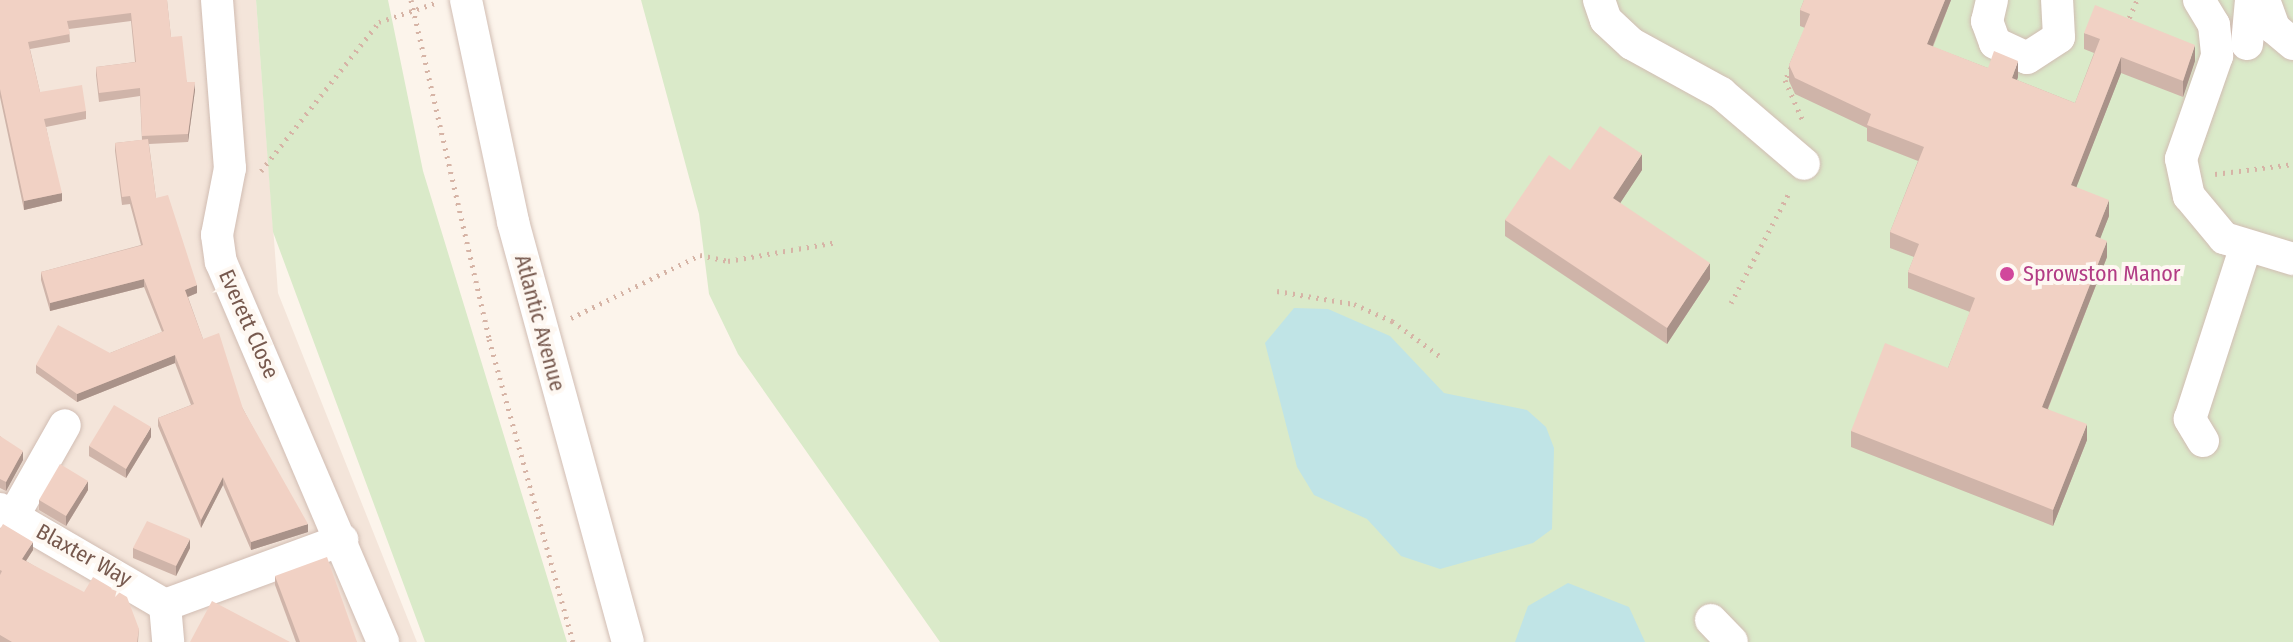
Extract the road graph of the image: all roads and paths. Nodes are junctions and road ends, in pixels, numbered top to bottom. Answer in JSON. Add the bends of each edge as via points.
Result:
{"nodes":[{"id":1,"x":217,"y":0,"type":"edge"},
{"id":2,"x":411,"y":0,"type":"edge"},
{"id":3,"x":448,"y":0,"type":"edge"},
{"id":4,"x":466,"y":0,"type":"edge"},
{"id":5,"x":1599,"y":0,"type":"edge"},
{"id":6,"x":1992,"y":0,"type":"edge"},
{"id":7,"x":2057,"y":0,"type":"edge"},
{"id":8,"x":2137,"y":0,"type":"edge"},
{"id":9,"x":2199,"y":0,"type":"edge"},
{"id":10,"x":2251,"y":0,"type":"edge"},
{"id":11,"x":2264,"y":0,"type":"edge"},
{"id":12,"x":414,"y":8,"type":"junction"},
{"id":13,"x":2123,"y":33,"type":"edge"},
{"id":14,"x":2247,"y":44,"type":"dead end"},
{"id":15,"x":2293,"y":44,"type":"edge"},
{"id":16,"x":1796,"y":55,"type":"edge"},
{"id":17,"x":1804,"y":164,"type":"junction"},
{"id":18,"x":2293,"y":164,"type":"edge"},
{"id":19,"x":2185,"y":177,"type":"junction"},
{"id":20,"x":225,"y":188,"type":"junction"},
{"id":21,"x":837,"y":242,"type":"dead end"},
{"id":22,"x":2246,"y":246,"type":"junction"},
{"id":23,"x":2293,"y":259,"type":"edge"},
{"id":24,"x":1277,"y":291,"type":"dead end"},
{"id":25,"x":1731,"y":303,"type":"dead end"},
{"id":26,"x":543,"y":333,"type":"junction"},
{"id":27,"x":1441,"y":357,"type":"dead end"},
{"id":28,"x":65,"y":425,"type":"dead end"},
{"id":29,"x":2203,"y":441,"type":"dead end"},
{"id":30,"x":7,"y":512,"type":"edge"},
{"id":31,"x":342,"y":540,"type":"junction"},
{"id":32,"x":165,"y":605,"type":"junction"},
{"id":33,"x":168,"y":642,"type":"edge"},
{"id":34,"x":383,"y":642,"type":"edge"},
{"id":35,"x":573,"y":642,"type":"edge"},
{"id":36,"x":628,"y":642,"type":"edge"}],
"edges":[{"from":1,"to":20,"type":"street","name":"Everett Close","via":[[230,168]]},
{"from":2,"to":12,"type":"path"},
{"from":3,"to":12,"type":"path"},
{"from":4,"to":26,"type":"street","name":"Atlantic Avenue"},
{"from":5,"to":17,"type":"street","via":[[1606,20],[1632,44],[1721,93]]},
{"from":6,"to":7,"type":"street","via":[[1987,21],[1995,43],[2027,58],[2059,37]]},
{"from":8,"to":13,"type":"path"},
{"from":9,"to":19,"type":"street","via":[[2214,25],[2217,56],[2181,159]]},
{"from":10,"to":14,"type":"street"},
{"from":11,"to":15,"type":"street","via":[[2274,28]]},
{"from":12,"to":20,"type":"path","via":[[379,22],[291,140],[249,183]]},
{"from":12,"to":35,"type":"path","via":[[489,339]]},
{"from":16,"to":17,"type":"path","via":[[1785,80],[1803,118]]},
{"from":17,"to":25,"type":"path"},
{"from":18,"to":19,"type":"path"},
{"from":19,"to":22,"type":"street","via":[[2201,218]]},
{"from":20,"to":31,"type":"street","name":"Everett Close","via":[[217,235],[221,262]]},
{"from":21,"to":26,"type":"path","via":[[728,261],[700,255]]},
{"from":22,"to":23,"type":"street"},
{"from":22,"to":29,"type":"street","via":[[2190,419]]},
{"from":24,"to":27,"type":"path","via":[[1354,304],[1392,321]]},
{"from":26,"to":36,"type":"street","name":"Atlantic Avenue"},
{"from":28,"to":30,"type":"street"},
{"from":30,"to":32,"type":"street","name":"Blaxter Way"},
{"from":31,"to":32,"type":"street"},
{"from":31,"to":34,"type":"street","name":"Everett Close"},
{"from":32,"to":33,"type":"street"}]}
